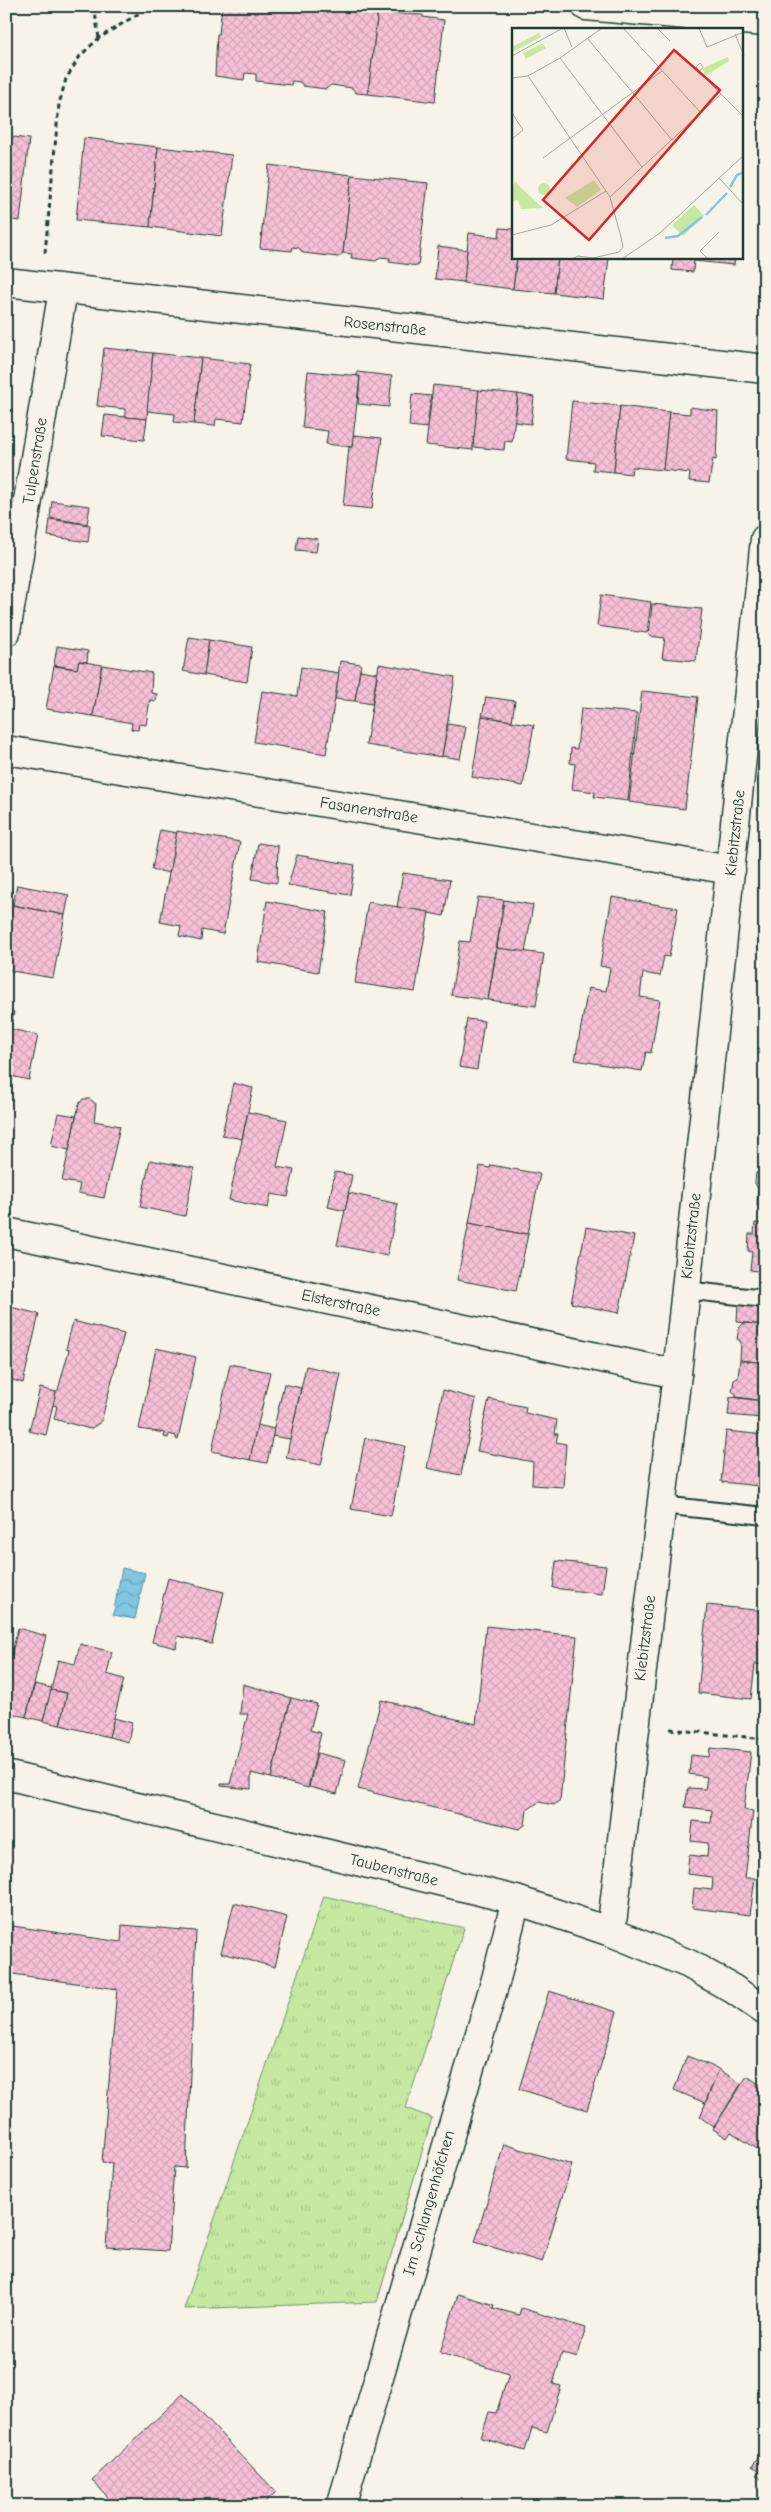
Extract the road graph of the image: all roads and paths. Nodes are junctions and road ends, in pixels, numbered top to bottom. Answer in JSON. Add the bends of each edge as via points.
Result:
{"nodes":[{"id":1,"x":94,"y":6,"type":"edge"},
{"id":2,"x":151,"y":6,"type":"edge"},
{"id":3,"x":586,"y":6,"type":"edge"},
{"id":4,"x":732,"y":12,"type":"edge"},
{"id":5,"x":765,"y":22,"type":"edge"},
{"id":6,"x":99,"y":38,"type":"junction"},
{"id":7,"x":6,"y":282,"type":"edge"},
{"id":8,"x":52,"y":288,"type":"junction"},
{"id":9,"x":765,"y":368,"type":"edge"},
{"id":10,"x":765,"y":539,"type":"edge"},
{"id":11,"x":6,"y":632,"type":"edge"},
{"id":12,"x":6,"y":750,"type":"edge"},
{"id":13,"x":731,"y":870,"type":"junction"},
{"id":14,"x":6,"y":1232,"type":"edge"},
{"id":15,"x":685,"y":1290,"type":"junction"},
{"id":16,"x":765,"y":1299,"type":"edge"},
{"id":17,"x":676,"y":1374,"type":"junction"},
{"id":18,"x":661,"y":1505,"type":"junction"},
{"id":19,"x":765,"y":1516,"type":"edge"},
{"id":20,"x":635,"y":1725,"type":"junction"},
{"id":21,"x":765,"y":1739,"type":"edge"},
{"id":22,"x":6,"y":1775,"type":"edge"},
{"id":23,"x":516,"y":1900,"type":"junction"},
{"id":24,"x":611,"y":1932,"type":"junction"},
{"id":25,"x":765,"y":2011,"type":"edge"},
{"id":26,"x":341,"y":2506,"type":"edge"}],
"edges":[{"from":1,"to":6,"type":"path"},
{"from":2,"to":6,"type":"path"},
{"from":3,"to":4,"type":"street"},
{"from":4,"to":5,"type":"street"},
{"from":6,"to":8,"type":"path","via":[[80,56],[66,79],[59,104]]},
{"from":7,"to":8,"type":"street","name":"Rosenstraße"},
{"from":8,"to":9,"type":"street","name":"Rosenstraße"},
{"from":8,"to":11,"type":"street","name":"Tulpenstraße"},
{"from":10,"to":13,"type":"street","name":"Kiebitzstraße"},
{"from":12,"to":13,"type":"street","name":"Fasanenstraße"},
{"from":13,"to":15,"type":"street","name":"Kiebitzstraße"},
{"from":14,"to":17,"type":"street","name":"Elsterstraße"},
{"from":15,"to":16,"type":"lane"},
{"from":15,"to":17,"type":"street","name":"Kiebitzstraße"},
{"from":17,"to":18,"type":"street","name":"Kiebitzstraße"},
{"from":18,"to":19,"type":"lane"},
{"from":18,"to":20,"type":"street","name":"Kiebitzstraße"},
{"from":20,"to":21,"type":"path"},
{"from":20,"to":24,"type":"street","name":"Kiebitzstraße"},
{"from":22,"to":23,"type":"street","name":"Taubenstraße"},
{"from":23,"to":24,"type":"street","name":"Taubenstraße"},
{"from":23,"to":26,"type":"street","name":"Im Schlangenhöfchen","via":[[496,1979]]},
{"from":24,"to":25,"type":"street","name":"Taubenstraße","via":[[689,1964]]}]}
